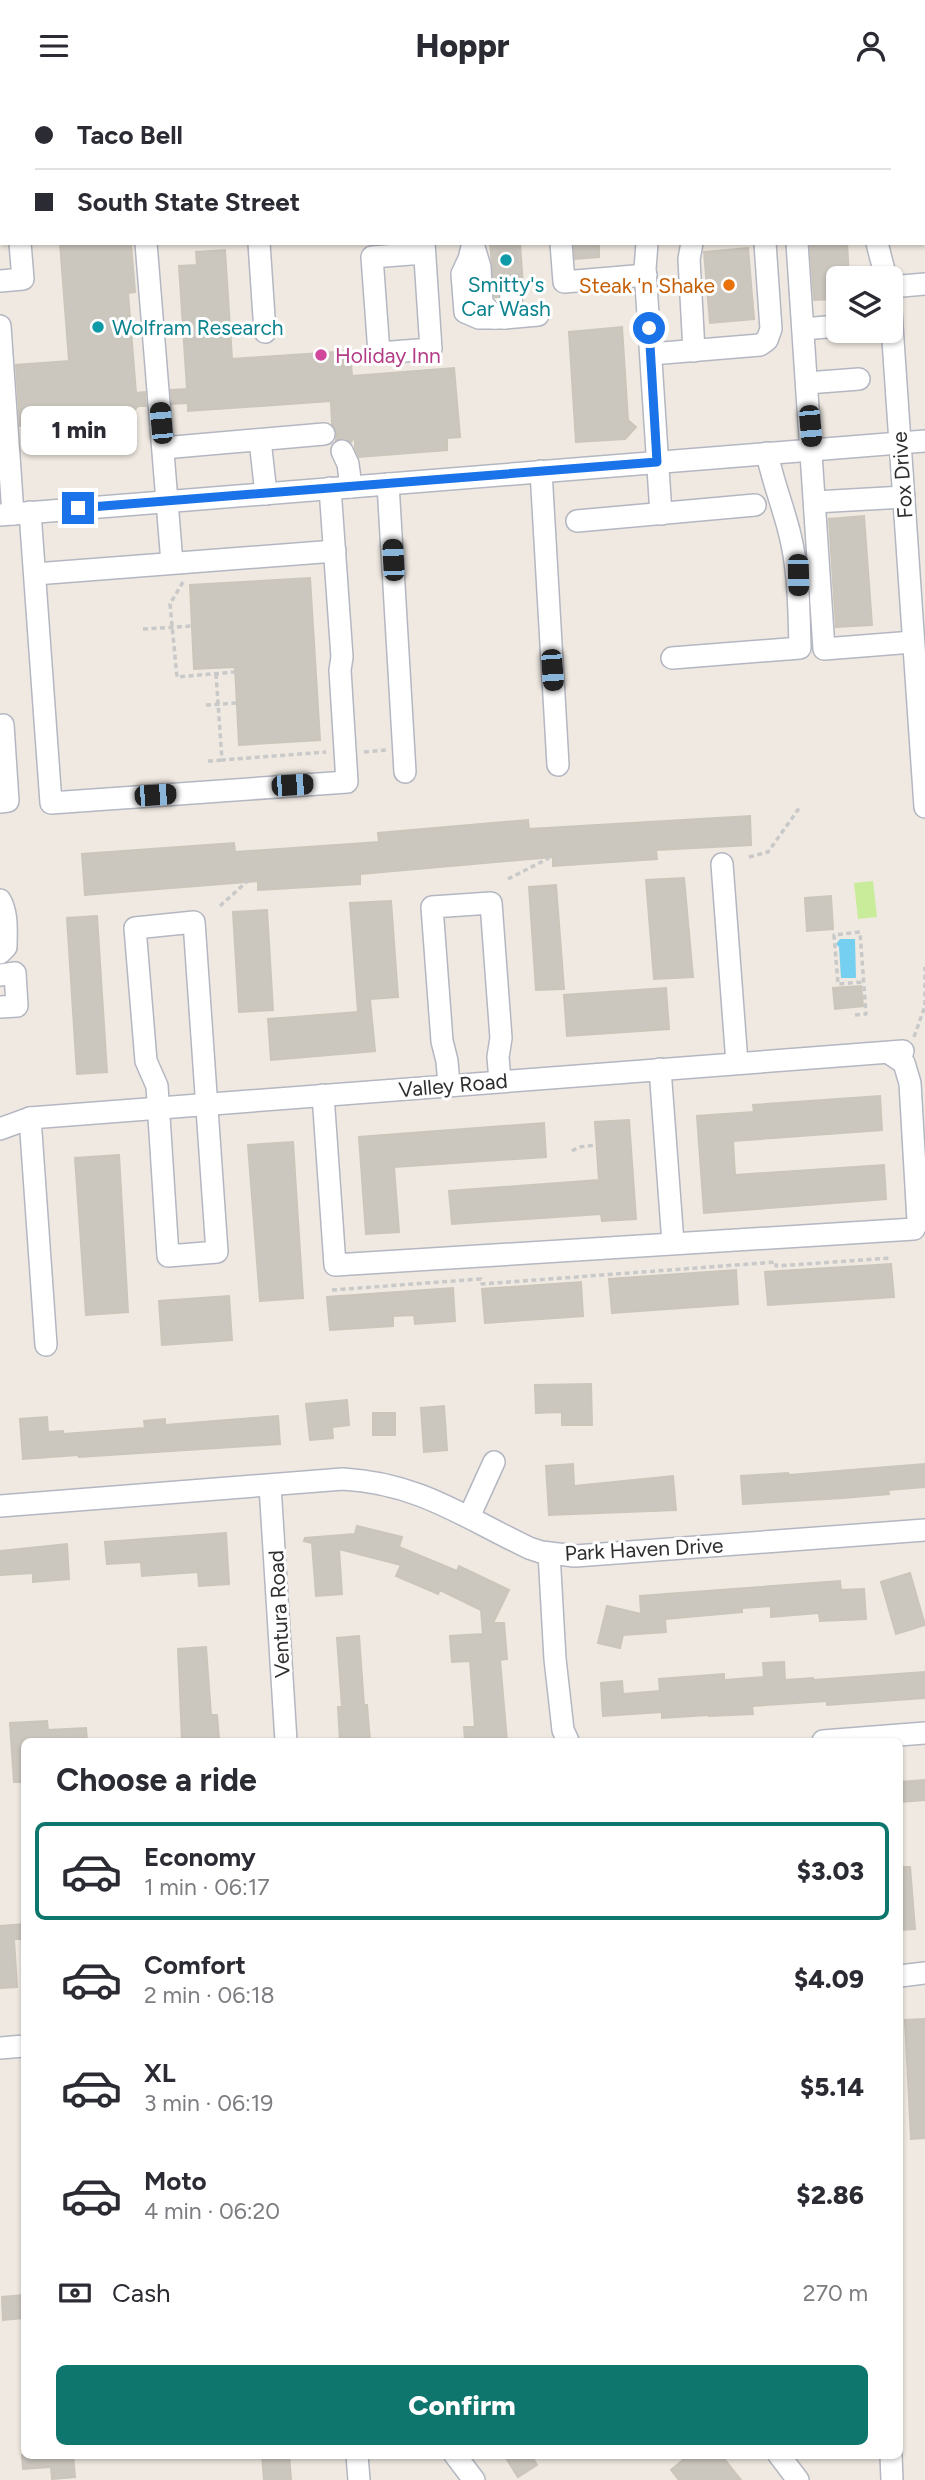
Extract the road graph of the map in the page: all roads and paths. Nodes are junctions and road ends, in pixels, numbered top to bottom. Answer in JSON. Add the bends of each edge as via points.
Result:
{"nodes":[{"id":1,"x":9,"y":245,"type":"edge"},
{"id":2,"x":20,"y":245,"type":"edge"},
{"id":3,"x":146,"y":245,"type":"edge"},
{"id":4,"x":259,"y":245,"type":"edge"},
{"id":5,"x":561,"y":245,"type":"edge"},
{"id":6,"x":647,"y":245,"type":"edge"},
{"id":7,"x":692,"y":245,"type":"edge"},
{"id":8,"x":765,"y":245,"type":"edge"},
{"id":9,"x":797,"y":245,"type":"edge"},
{"id":10,"x":878,"y":245,"type":"edge"},
{"id":11,"x":424,"y":248,"type":"edge"},
{"id":12,"x":471,"y":249,"type":"edge"},
{"id":13,"x":883,"y":266,"type":"edge"},
{"id":14,"x":0,"y":268,"type":"edge"},
{"id":15,"x":646,"y":275,"type":"junction"},
{"id":16,"x":0,"y":281,"type":"edge"},
{"id":17,"x":925,"y":284,"type":"edge"},
{"id":18,"x":903,"y":286,"type":"edge"},
{"id":19,"x":510,"y":287,"type":"tunnel mouth"},
{"id":20,"x":538,"y":315,"type":"dead end"},
{"id":21,"x":499,"y":318,"type":"junction"},
{"id":22,"x":0,"y":326,"type":"edge"},
{"id":23,"x":826,"y":327,"type":"edge"},
{"id":24,"x":803,"y":329,"type":"junction"},
{"id":25,"x":265,"y":332,"type":"dead end"},
{"id":26,"x":893,"y":343,"type":"edge"},
{"id":27,"x":694,"y":351,"type":"junction"},
{"id":28,"x":651,"y":354,"type":"junction"},
{"id":29,"x":859,"y":379,"type":"dead end"},
{"id":30,"x":807,"y":383,"type":"junction"},
{"id":31,"x":324,"y":434,"type":"dead end"},
{"id":32,"x":260,"y":440,"type":"junction"},
{"id":33,"x":925,"y":441,"type":"edge"},
{"id":34,"x":900,"y":443,"type":"junction"},
{"id":35,"x":163,"y":448,"type":"junction"},
{"id":36,"x":812,"y":450,"type":"junction"},
{"id":37,"x":342,"y":451,"type":"dead end"},
{"id":38,"x":767,"y":453,"type":"junction"},
{"id":39,"x":657,"y":462,"type":"junction"},
{"id":40,"x":541,"y":471,"type":"junction"},
{"id":41,"x":388,"y":484,"type":"junction"},
{"id":42,"x":351,"y":487,"type":"junction"},
{"id":43,"x":330,"y":488,"type":"junction"},
{"id":44,"x":265,"y":493,"type":"junction"},
{"id":45,"x":904,"y":496,"type":"junction"},
{"id":46,"x":168,"y":501,"type":"junction"},
{"id":47,"x":816,"y":502,"type":"junction"},
{"id":48,"x":755,"y":505,"type":"dead end"},
{"id":49,"x":14,"y":514,"type":"edge"},
{"id":50,"x":662,"y":514,"type":"junction"},
{"id":51,"x":577,"y":521,"type":"dead end"},
{"id":52,"x":335,"y":551,"type":"junction"},
{"id":53,"x":179,"y":570,"type":"junction"},
{"id":54,"x":34,"y":574,"type":"junction"},
{"id":55,"x":192,"y":626,"type":"dead end"},
{"id":56,"x":172,"y":627,"type":"junction"},
{"id":57,"x":143,"y":629,"type":"dead end"},
{"id":58,"x":913,"y":642,"type":"junction"},
{"id":59,"x":672,"y":658,"type":"dead end"},
{"id":60,"x":235,"y":672,"type":"dead end"},
{"id":61,"x":216,"y":674,"type":"junction"},
{"id":62,"x":237,"y":703,"type":"dead end"},
{"id":63,"x":218,"y":704,"type":"junction"},
{"id":64,"x":206,"y":705,"type":"dead end"},
{"id":65,"x":0,"y":726,"type":"edge"},
{"id":66,"x":404,"y":748,"type":"junction"},
{"id":67,"x":339,"y":752,"type":"junction"},
{"id":68,"x":923,"y":753,"type":"edge"},
{"id":69,"x":222,"y":760,"type":"junction"},
{"id":70,"x":208,"y":761,"type":"dead end"},
{"id":71,"x":558,"y":765,"type":"dead end"},
{"id":72,"x":405,"y":772,"type":"dead end"},
{"id":73,"x":0,"y":802,"type":"edge"},
{"id":74,"x":800,"y":807,"type":"dead end"},
{"id":75,"x":925,"y":807,"type":"edge"},
{"id":76,"x":749,"y":857,"type":"dead end"},
{"id":77,"x":548,"y":858,"type":"dead end"},
{"id":78,"x":722,"y":864,"type":"dead end"},
{"id":79,"x":253,"y":877,"type":"dead end"},
{"id":80,"x":508,"y":879,"type":"dead end"},
{"id":81,"x":0,"y":900,"type":"edge"},
{"id":82,"x":220,"y":906,"type":"dead end"},
{"id":83,"x":0,"y":953,"type":"edge"},
{"id":84,"x":925,"y":967,"type":"edge"},
{"id":85,"x":0,"y":975,"type":"edge"},
{"id":86,"x":864,"y":982,"type":"junction"},
{"id":87,"x":0,"y":1007,"type":"edge"},
{"id":88,"x":855,"y":1015,"type":"dead end"},
{"id":89,"x":899,"y":1051,"type":"junction"},
{"id":90,"x":737,"y":1063,"type":"junction"},
{"id":91,"x":660,"y":1069,"type":"junction"},
{"id":92,"x":500,"y":1080,"type":"junction"},
{"id":93,"x":449,"y":1085,"type":"junction"},
{"id":94,"x":323,"y":1095,"type":"junction"},
{"id":95,"x":207,"y":1104,"type":"junction"},
{"id":96,"x":159,"y":1108,"type":"junction"},
{"id":97,"x":30,"y":1118,"type":"junction"},
{"id":98,"x":0,"y":1129,"type":"edge"},
{"id":99,"x":596,"y":1145,"type":"dead end"},
{"id":100,"x":572,"y":1151,"type":"dead end"},
{"id":101,"x":673,"y":1243,"type":"junction"},
{"id":102,"x":891,"y":1258,"type":"dead end"},
{"id":103,"x":332,"y":1290,"type":"dead end"},
{"id":104,"x":46,"y":1345,"type":"dead end"},
{"id":105,"x":494,"y":1462,"type":"dead end"},
{"id":106,"x":270,"y":1486,"type":"junction"},
{"id":107,"x":0,"y":1506,"type":"edge"},
{"id":108,"x":469,"y":1517,"type":"junction"},
{"id":109,"x":925,"y":1529,"type":"edge"},
{"id":110,"x":549,"y":1553,"type":"junction"},
{"id":111,"x":925,"y":1733,"type":"edge"},
{"id":112,"x":286,"y":1738,"type":"edge"},
{"id":113,"x":567,"y":1738,"type":"edge"},
{"id":114,"x":861,"y":1738,"type":"edge"},
{"id":115,"x":925,"y":1973,"type":"edge"},
{"id":116,"x":903,"y":1976,"type":"edge"},
{"id":117,"x":21,"y":2046,"type":"edge"},
{"id":118,"x":0,"y":2048,"type":"edge"},
{"id":119,"x":357,"y":2459,"type":"edge"},
{"id":120,"x":457,"y":2459,"type":"edge"},
{"id":121,"x":782,"y":2459,"type":"edge"},
{"id":122,"x":891,"y":2459,"type":"edge"},
{"id":123,"x":359,"y":2480,"type":"edge"},
{"id":124,"x":474,"y":2480,"type":"edge"},
{"id":125,"x":798,"y":2480,"type":"edge"},
{"id":126,"x":892,"y":2480,"type":"edge"}],
"edges":[{"from":1,"to":14,"type":"street","via":[[7,260]]},
{"from":2,"to":16,"type":"street","via":[[23,279]]},
{"from":3,"to":35,"type":"street"},
{"from":4,"to":25,"type":"street"},
{"from":5,"to":15,"type":"street","via":[[564,282]]},
{"from":6,"to":15,"type":"street"},
{"from":7,"to":27,"type":"street"},
{"from":8,"to":27,"type":"street","via":[[771,329],[767,340],[760,345]]},
{"from":9,"to":24,"type":"street"},
{"from":10,"to":13,"type":"street"},
{"from":11,"to":11,"type":"street","via":[[431,349],[379,353],[372,257]]},
{"from":12,"to":21,"type":"street","via":[[480,267],[482,303]]},
{"from":15,"to":28,"type":"street"},
{"from":17,"to":18,"type":"street"},
{"from":19,"to":21,"type":"street","via":[[512,309]]},
{"from":20,"to":21,"type":"street"},
{"from":22,"to":49,"type":"street"},
{"from":23,"to":24,"type":"street"},
{"from":24,"to":30,"type":"street"},
{"from":26,"to":34,"type":"street","name":"Fox Drive"},
{"from":27,"to":28,"type":"street"},
{"from":28,"to":39,"type":"street"},
{"from":29,"to":30,"type":"street"},
{"from":30,"to":36,"type":"street"},
{"from":31,"to":32,"type":"street"},
{"from":32,"to":35,"type":"street"},
{"from":32,"to":44,"type":"street"},
{"from":33,"to":34,"type":"street"},
{"from":34,"to":36,"type":"street"},
{"from":34,"to":45,"type":"street","name":"Fox Drive"},
{"from":35,"to":46,"type":"street"},
{"from":36,"to":38,"type":"street"},
{"from":36,"to":47,"type":"street"},
{"from":37,"to":42,"type":"street"},
{"from":38,"to":39,"type":"street"},
{"from":38,"to":59,"type":"street","via":[[798,575],[800,648]]},
{"from":39,"to":40,"type":"street"},
{"from":39,"to":50,"type":"street"},
{"from":40,"to":41,"type":"street"},
{"from":40,"to":71,"type":"street"},
{"from":41,"to":42,"type":"street"},
{"from":41,"to":66,"type":"street"},
{"from":42,"to":43,"type":"street"},
{"from":43,"to":44,"type":"street"},
{"from":43,"to":52,"type":"street"},
{"from":44,"to":46,"type":"street"},
{"from":45,"to":47,"type":"street"},
{"from":45,"to":58,"type":"street","name":"Fox Drive"},
{"from":46,"to":49,"type":"street"},
{"from":46,"to":53,"type":"street"},
{"from":47,"to":58,"type":"street","via":[[824,649]]},
{"from":48,"to":50,"type":"street"},
{"from":49,"to":54,"type":"street"},
{"from":50,"to":51,"type":"street"},
{"from":52,"to":53,"type":"street"},
{"from":52,"to":67,"type":"street","via":[[342,657]]},
{"from":53,"to":54,"type":"street"},
{"from":53,"to":56,"type":"path","via":[[170,604]]},
{"from":54,"to":67,"type":"street","via":[[51,803],[347,782]]},
{"from":55,"to":56,"type":"path"},
{"from":56,"to":57,"type":"path"},
{"from":56,"to":61,"type":"path","via":[[177,677]]},
{"from":58,"to":68,"type":"street","name":"Fox Drive"},
{"from":60,"to":61,"type":"path"},
{"from":61,"to":63,"type":"path"},
{"from":62,"to":63,"type":"path"},
{"from":63,"to":64,"type":"path"},
{"from":63,"to":69,"type":"path"},
{"from":65,"to":73,"type":"street","via":[[8,801]]},
{"from":66,"to":67,"type":"path"},
{"from":66,"to":72,"type":"street"},
{"from":67,"to":69,"type":"path"},
{"from":68,"to":75,"type":"street","name":"Fox Drive"},
{"from":69,"to":70,"type":"path"},
{"from":74,"to":76,"type":"path","via":[[768,852]]},
{"from":77,"to":80,"type":"path"},
{"from":78,"to":90,"type":"street"},
{"from":79,"to":82,"type":"path"},
{"from":81,"to":83,"type":"street","via":[[5,908],[6,947]]},
{"from":84,"to":89,"type":"path","via":[[925,1006],[914,1039]]},
{"from":85,"to":87,"type":"street","via":[[15,973],[17,1006]]},
{"from":86,"to":86,"type":"path","via":[[860,932],[834,935],[838,984]]},
{"from":86,"to":88,"type":"path","via":[[866,1014]]},
{"from":89,"to":90,"type":"street","name":"Valley Road"},
{"from":89,"to":101,"type":"street","via":[[910,1083],[918,1221],[914,1229]]},
{"from":90,"to":91,"type":"street","name":"Valley Road"},
{"from":91,"to":92,"type":"street","name":"Valley Road"},
{"from":91,"to":101,"type":"street"},
{"from":92,"to":93,"type":"street","name":"Valley Road"},
{"from":92,"to":93,"type":"street","via":[[491,904],[432,907]]},
{"from":93,"to":94,"type":"street","name":"Valley Road"},
{"from":94,"to":95,"type":"street","name":"Valley Road"},
{"from":94,"to":101,"type":"street","via":[[335,1265]]},
{"from":95,"to":96,"type":"street","name":"Valley Road"},
{"from":95,"to":96,"type":"street","via":[[217,1252],[168,1256]]},
{"from":95,"to":96,"type":"street","via":[[194,922],[135,928],[146,1061],[157,1086]]},
{"from":96,"to":97,"type":"street","name":"Valley Road"},
{"from":97,"to":98,"type":"street","name":"Valley Road"},
{"from":97,"to":104,"type":"street"},
{"from":99,"to":100,"type":"path"},
{"from":102,"to":103,"type":"path"},
{"from":105,"to":108,"type":"street"},
{"from":106,"to":107,"type":"street","name":"Park Haven Drive"},
{"from":106,"to":108,"type":"street","name":"Park Haven Drive","via":[[360,1480],[425,1495]]},
{"from":106,"to":112,"type":"street","name":"Ventura Road"},
{"from":108,"to":110,"type":"street","name":"Park Haven Drive","via":[[529,1548]]},
{"from":109,"to":110,"type":"street","name":"Park Haven Drive","via":[[575,1556]]},
{"from":110,"to":113,"type":"street","via":[[555,1659]]},
{"from":111,"to":114,"type":"street"},
{"from":115,"to":116,"type":"street"},
{"from":117,"to":118,"type":"street"},
{"from":119,"to":123,"type":"street"},
{"from":120,"to":124,"type":"street"},
{"from":121,"to":125,"type":"street"},
{"from":122,"to":126,"type":"street"}]}
